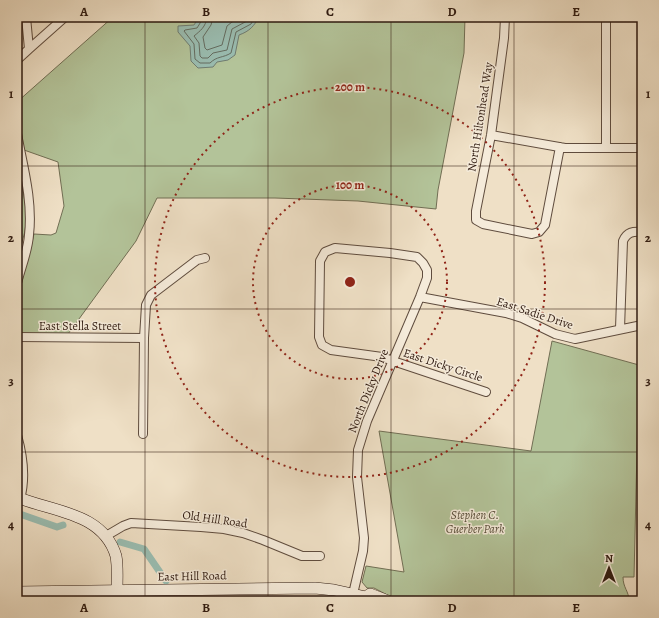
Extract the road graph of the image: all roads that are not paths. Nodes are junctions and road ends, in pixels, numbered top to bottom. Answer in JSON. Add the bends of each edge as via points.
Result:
{"nodes":[{"id":1,"x":26,"y":17,"type":"edge"},
{"id":2,"x":65,"y":17,"type":"edge"},
{"id":3,"x":505,"y":17,"type":"edge"},
{"id":4,"x":606,"y":17,"type":"edge"},
{"id":5,"x":29,"y":49,"type":"junction"},
{"id":6,"x":17,"y":60,"type":"edge"},
{"id":7,"x":17,"y":134,"type":"edge"},
{"id":8,"x":491,"y":135,"type":"junction"},
{"id":9,"x":560,"y":147,"type":"junction"},
{"id":10,"x":606,"y":148,"type":"junction"},
{"id":11,"x":642,"y":148,"type":"edge"},
{"id":12,"x":642,"y":232,"type":"edge"},
{"id":13,"x":205,"y":258,"type":"dead end"},
{"id":14,"x":17,"y":283,"type":"edge"},
{"id":15,"x":420,"y":297,"type":"junction"},
{"id":16,"x":642,"y":325,"type":"edge"},
{"id":17,"x":620,"y":329,"type":"junction"},
{"id":18,"x":17,"y":337,"type":"edge"},
{"id":19,"x":144,"y":338,"type":"junction"},
{"id":20,"x":392,"y":361,"type":"junction"},
{"id":21,"x":486,"y":392,"type":"dead end"},
{"id":22,"x":143,"y":434,"type":"dead end"},
{"id":23,"x":17,"y":435,"type":"edge"},
{"id":24,"x":19,"y":498,"type":"edge"},
{"id":25,"x":106,"y":536,"type":"junction"},
{"id":26,"x":320,"y":556,"type":"dead end"},
{"id":27,"x":17,"y":592,"type":"edge"},
{"id":28,"x":353,"y":594,"type":"junction"},
{"id":29,"x":117,"y":596,"type":"edge"},
{"id":30,"x":366,"y":599,"type":"edge"},
{"id":31,"x":388,"y":601,"type":"edge"}],
"edges":[{"from":1,"to":5,"type":"street"},
{"from":2,"to":5,"type":"street"},
{"from":3,"to":8,"type":"street","name":"North Hiltonhead Way"},
{"from":4,"to":10,"type":"street"},
{"from":5,"to":6,"type":"street"},
{"from":7,"to":14,"type":"street","via":[[29,202],[30,227]]},
{"from":8,"to":9,"type":"street"},
{"from":8,"to":9,"type":"street","name":"North Hiltonhead Way","via":[[476,220],[483,224],[532,234],[539,232],[546,224]]},
{"from":9,"to":10,"type":"street"},
{"from":10,"to":11,"type":"street"},
{"from":12,"to":17,"type":"street","via":[[625,236],[622,246]]},
{"from":13,"to":19,"type":"street","via":[[197,260],[151,295],[146,305]]},
{"from":15,"to":17,"type":"street","name":"East Sadie Drive","via":[[506,313],[555,334],[575,339]]},
{"from":15,"to":20,"type":"street","name":"North Dicky Drive"},
{"from":15,"to":20,"type":"street","name":"North Dicky Drive","via":[[428,278],[423,262],[417,257],[335,248],[325,252],[320,261],[319,337],[322,345],[331,350],[382,357]]},
{"from":16,"to":17,"type":"street","name":"East Sadie Drive"},
{"from":18,"to":19,"type":"street","name":"East Stella Street"},
{"from":19,"to":22,"type":"street"},
{"from":20,"to":21,"type":"street","name":"East Dicky Circle"},
{"from":20,"to":28,"type":"street","name":"North Dicky Drive","via":[[358,450],[357,477],[364,538]]},
{"from":23,"to":24,"type":"street","via":[[24,479]]},
{"from":24,"to":25,"type":"street","via":[[75,515],[91,523]]},
{"from":25,"to":26,"type":"street","name":"Old Hill Road","via":[[132,523],[202,527],[243,533],[302,556]]},
{"from":25,"to":29,"type":"street","via":[[116,557]]},
{"from":27,"to":29,"type":"street","name":"East Hill Road"},
{"from":28,"to":29,"type":"street","name":"East Hill Road","via":[[314,588]]},
{"from":28,"to":30,"type":"street","name":"East Hill Road"},
{"from":30,"to":31,"type":"street","name":"East Hill Road","via":[[370,594]]}]}
